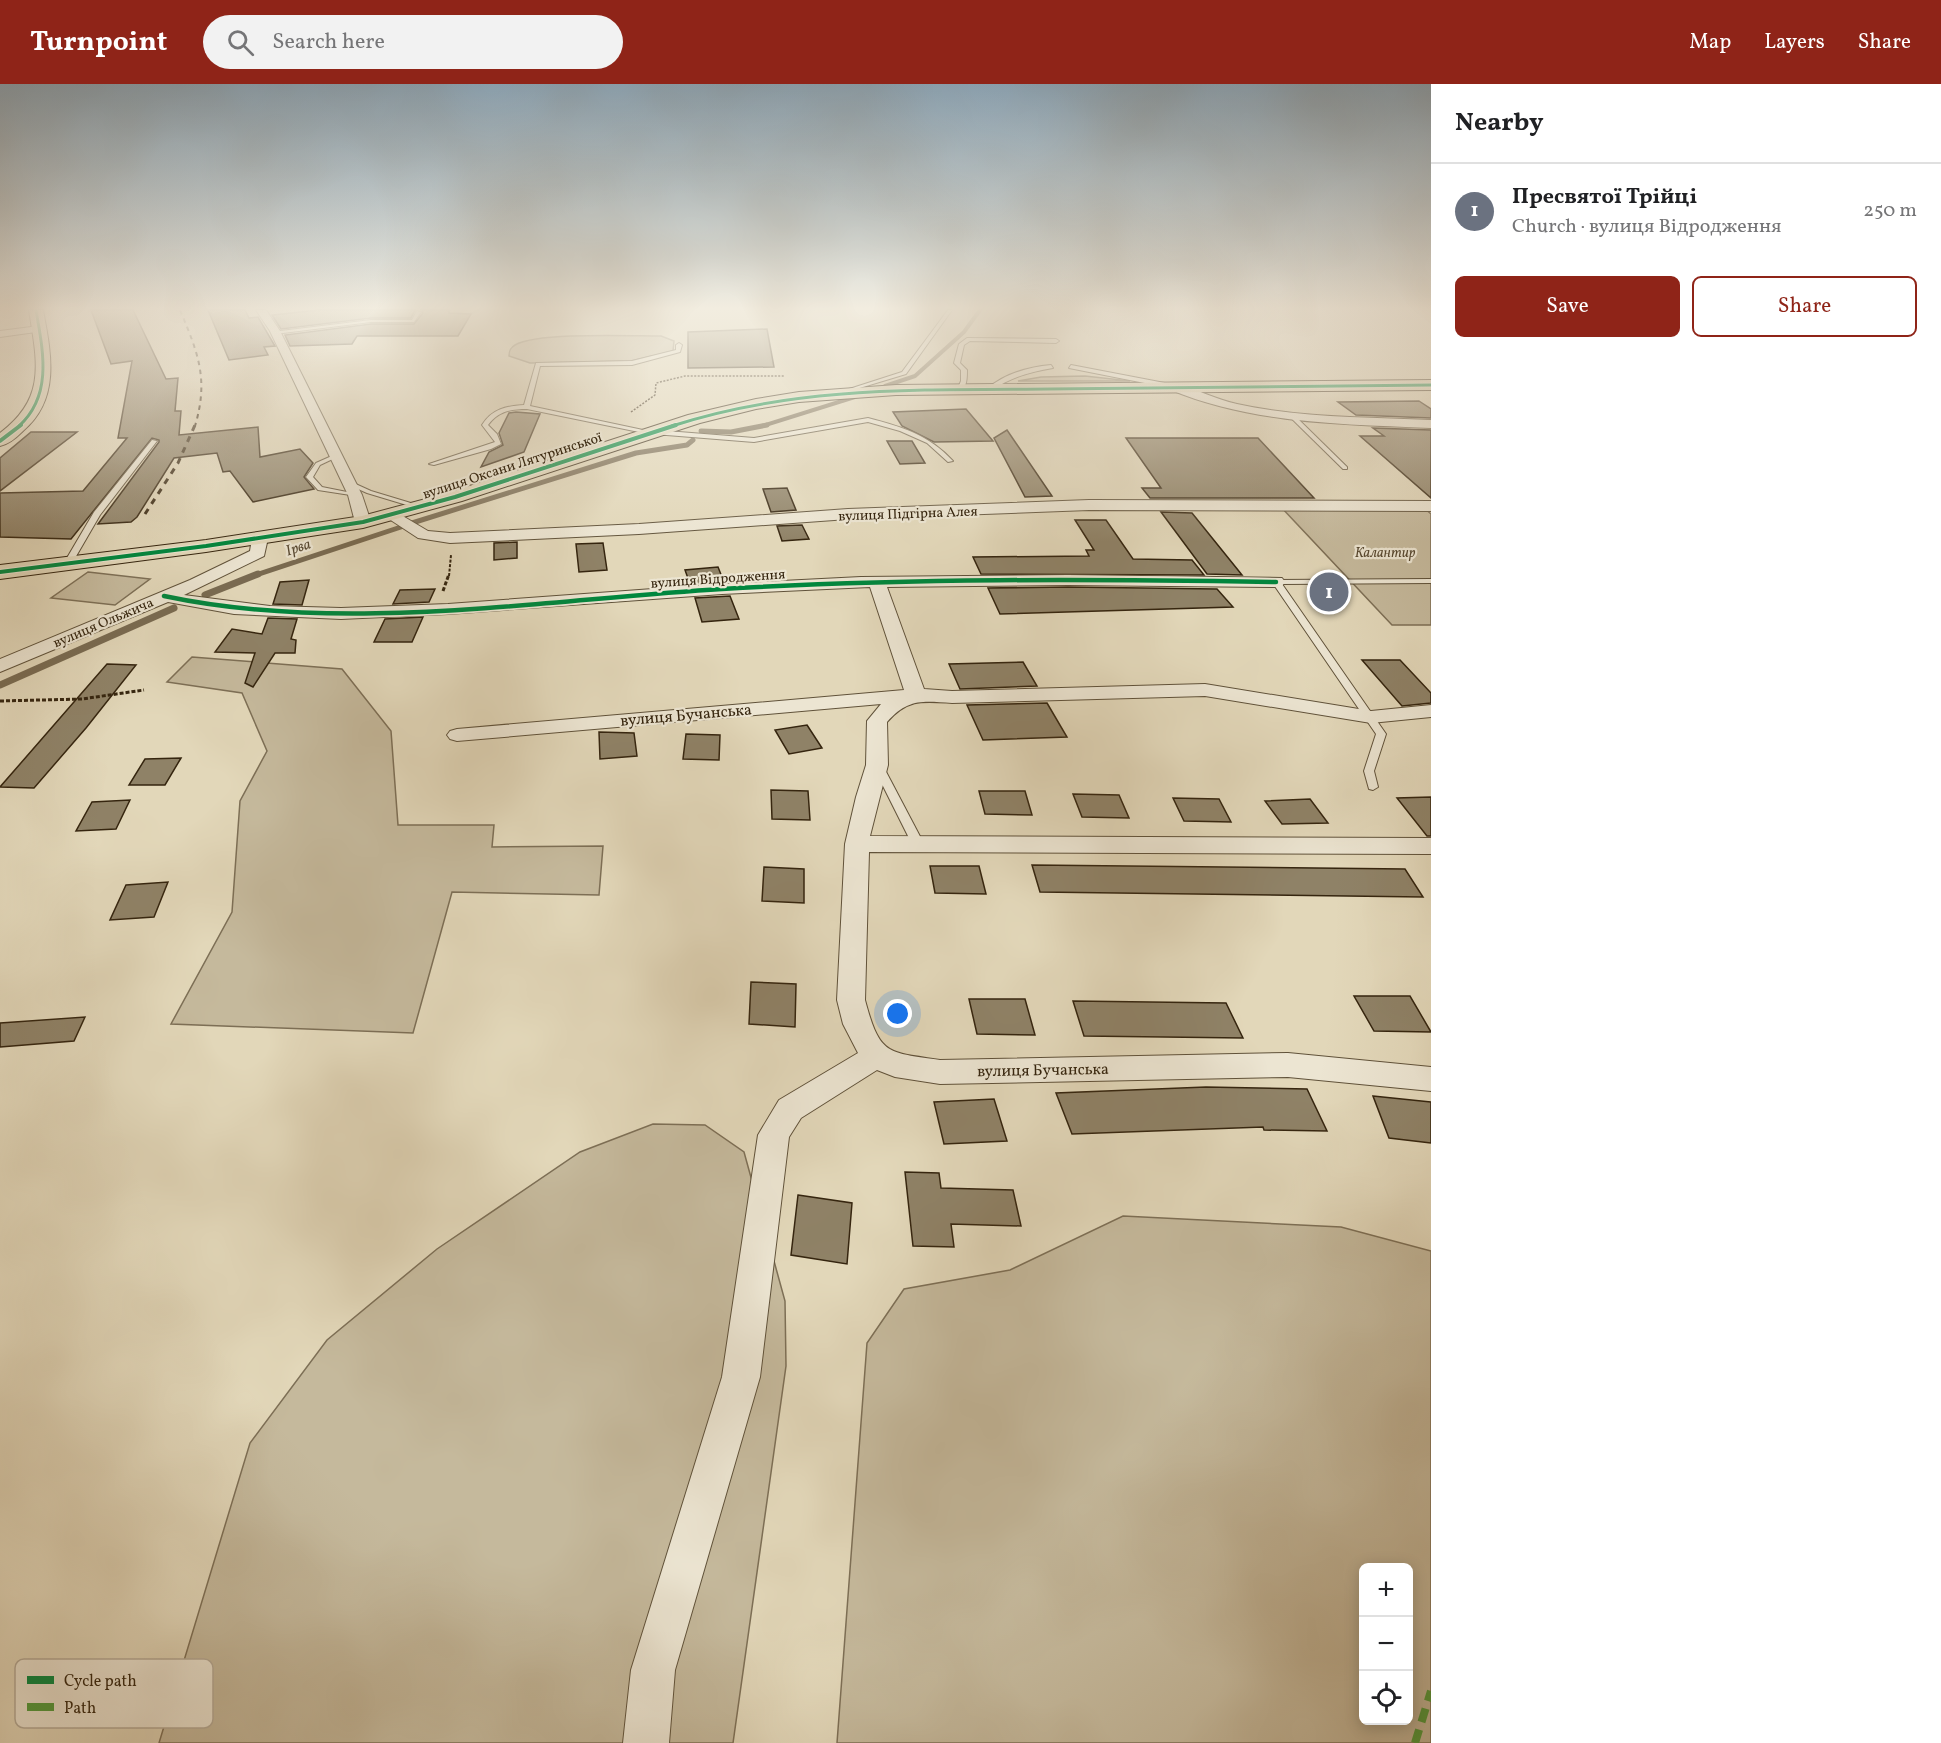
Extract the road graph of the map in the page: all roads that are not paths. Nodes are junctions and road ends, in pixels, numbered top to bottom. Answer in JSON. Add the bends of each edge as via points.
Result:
{"nodes":[{"id":1,"x":41,"y":387,"type":"edge"},
{"id":2,"x":302,"y":387,"type":"edge"},
{"id":3,"x":532,"y":387,"type":"edge"},
{"id":4,"x":861,"y":387,"type":"edge"},
{"id":5,"x":1136,"y":387,"type":"edge"},
{"id":6,"x":1175,"y":387,"type":"edge"},
{"id":7,"x":990,"y":389,"type":"joint"},
{"id":8,"x":960,"y":390,"type":"joint"},
{"id":9,"x":844,"y":393,"type":"junction"},
{"id":10,"x":527,"y":407,"type":"junction"},
{"id":11,"x":1291,"y":415,"type":"junction"},
{"id":12,"x":1431,"y":424,"type":"edge"},
{"id":13,"x":650,"y":433,"type":"junction"},
{"id":14,"x":0,"y":441,"type":"edge"},
{"id":15,"x":154,"y":441,"type":"dead end"},
{"id":16,"x":336,"y":456,"type":"junction"},
{"id":17,"x":950,"y":461,"type":"dead end"},
{"id":18,"x":432,"y":464,"type":"dead end"},
{"id":19,"x":1345,"y":468,"type":"dead end"},
{"id":20,"x":352,"y":489,"type":"junction"},
{"id":21,"x":1431,"y":506,"type":"edge"},
{"id":22,"x":420,"y":507,"type":"junction"},
{"id":23,"x":392,"y":515,"type":"junction"},
{"id":24,"x":363,"y":522,"type":"junction"},
{"id":25,"x":260,"y":538,"type":"junction"},
{"id":26,"x":68,"y":564,"type":"junction"},
{"id":27,"x":0,"y":572,"type":"edge"},
{"id":28,"x":1431,"y":581,"type":"edge"},
{"id":29,"x":877,"y":582,"type":"junction"},
{"id":30,"x":1276,"y":582,"type":"junction"},
{"id":31,"x":164,"y":596,"type":"junction"},
{"id":32,"x":0,"y":666,"type":"edge"},
{"id":33,"x":916,"y":695,"type":"junction"},
{"id":34,"x":1431,"y":711,"type":"edge"},
{"id":35,"x":1371,"y":717,"type":"junction"},
{"id":36,"x":457,"y":735,"type":"dead end"},
{"id":37,"x":877,"y":765,"type":"junction"},
{"id":38,"x":1373,"y":787,"type":"dead end"},
{"id":39,"x":857,"y":844,"type":"junction"},
{"id":40,"x":918,"y":844,"type":"junction"},
{"id":41,"x":1431,"y":846,"type":"edge"},
{"id":42,"x":875,"y":1057,"type":"junction"},
{"id":43,"x":1431,"y":1079,"type":"edge"},
{"id":44,"x":646,"y":1743,"type":"edge"}],
"edges":[{"from":1,"to":14,"type":"highway","via":[[32,413]]},
{"from":2,"to":16,"type":"street"},
{"from":3,"to":10,"type":"lane"},
{"from":4,"to":9,"type":"lane"},
{"from":5,"to":7,"type":"highway","name":"вулиця Оксани Лятуринської"},
{"from":6,"to":11,"type":"street","via":[[1228,406]]},
{"from":7,"to":8,"type":"highway","name":"вулиця Оксани Лятуринської"},
{"from":8,"to":9,"type":"highway","name":"вулиця Оксани Лятуринської"},
{"from":9,"to":13,"type":"highway","name":"вулиця Оксани Лятуринської","via":[[756,404]]},
{"from":10,"to":13,"type":"lane"},
{"from":10,"to":18,"type":"lane","via":[[500,410],[488,418],[485,425],[499,443]]},
{"from":11,"to":12,"type":"street"},
{"from":11,"to":19,"type":"lane"},
{"from":13,"to":17,"type":"lane","via":[[754,440],[868,420],[928,442]]},
{"from":13,"to":22,"type":"highway","name":"вулиця Оксани Лятуринської"},
{"from":15,"to":26,"type":"lane","via":[[98,514]]},
{"from":16,"to":20,"type":"street"},
{"from":16,"to":20,"type":"lane","via":[[318,464],[309,477],[320,489]]},
{"from":20,"to":22,"type":"lane"},
{"from":20,"to":24,"type":"street"},
{"from":21,"to":23,"type":"street","name":"вулиця Підгірна Алея","via":[[1089,505],[848,514],[450,538],[424,535]]},
{"from":22,"to":23,"type":"highway","name":"вулиця Оксани Лятуринської"},
{"from":23,"to":24,"type":"highway","name":"вулиця Оксани Лятуринської"},
{"from":24,"to":25,"type":"highway","name":"вулиця Оксани Лятуринської"},
{"from":25,"to":26,"type":"highway","name":"вулиця Оксани Лятуринської"},
{"from":25,"to":31,"type":"street","name":"вулиця Ольжича","via":[[258,553]]},
{"from":26,"to":27,"type":"highway","name":"вулиця Оксани Лятуринської"},
{"from":28,"to":30,"type":"lane"},
{"from":29,"to":30,"type":"street","name":"вулиця Відродження"},
{"from":29,"to":31,"type":"street","name":"вулиця Відродження","via":[[435,609],[284,612],[204,606]]},
{"from":29,"to":33,"type":"street"},
{"from":30,"to":35,"type":"lane"},
{"from":31,"to":32,"type":"street","name":"вулиця Ольжича"},
{"from":33,"to":35,"type":"street","name":"вулиця Бучанська","via":[[1205,690]]},
{"from":33,"to":36,"type":"street","name":"вулиця Бучанська"},
{"from":33,"to":37,"type":"street","name":"вулиця Бучанська","via":[[891,705],[877,721]]},
{"from":34,"to":35,"type":"street","name":"вулиця Бучанська"},
{"from":35,"to":38,"type":"lane","via":[[1381,734],[1369,771]]},
{"from":37,"to":39,"type":"street","name":"вулиця Бучанська"},
{"from":37,"to":40,"type":"lane"},
{"from":39,"to":40,"type":"street"},
{"from":39,"to":42,"type":"street","name":"вулиця Бучанська","via":[[851,1000],[857,1024]]},
{"from":40,"to":41,"type":"street"},
{"from":42,"to":43,"type":"street","name":"вулиця Бучанська","via":[[894,1065],[940,1072],[1288,1065]]},
{"from":42,"to":44,"type":"street","via":[[789,1109],[774,1135],[741,1377],[653,1670]]}]}
